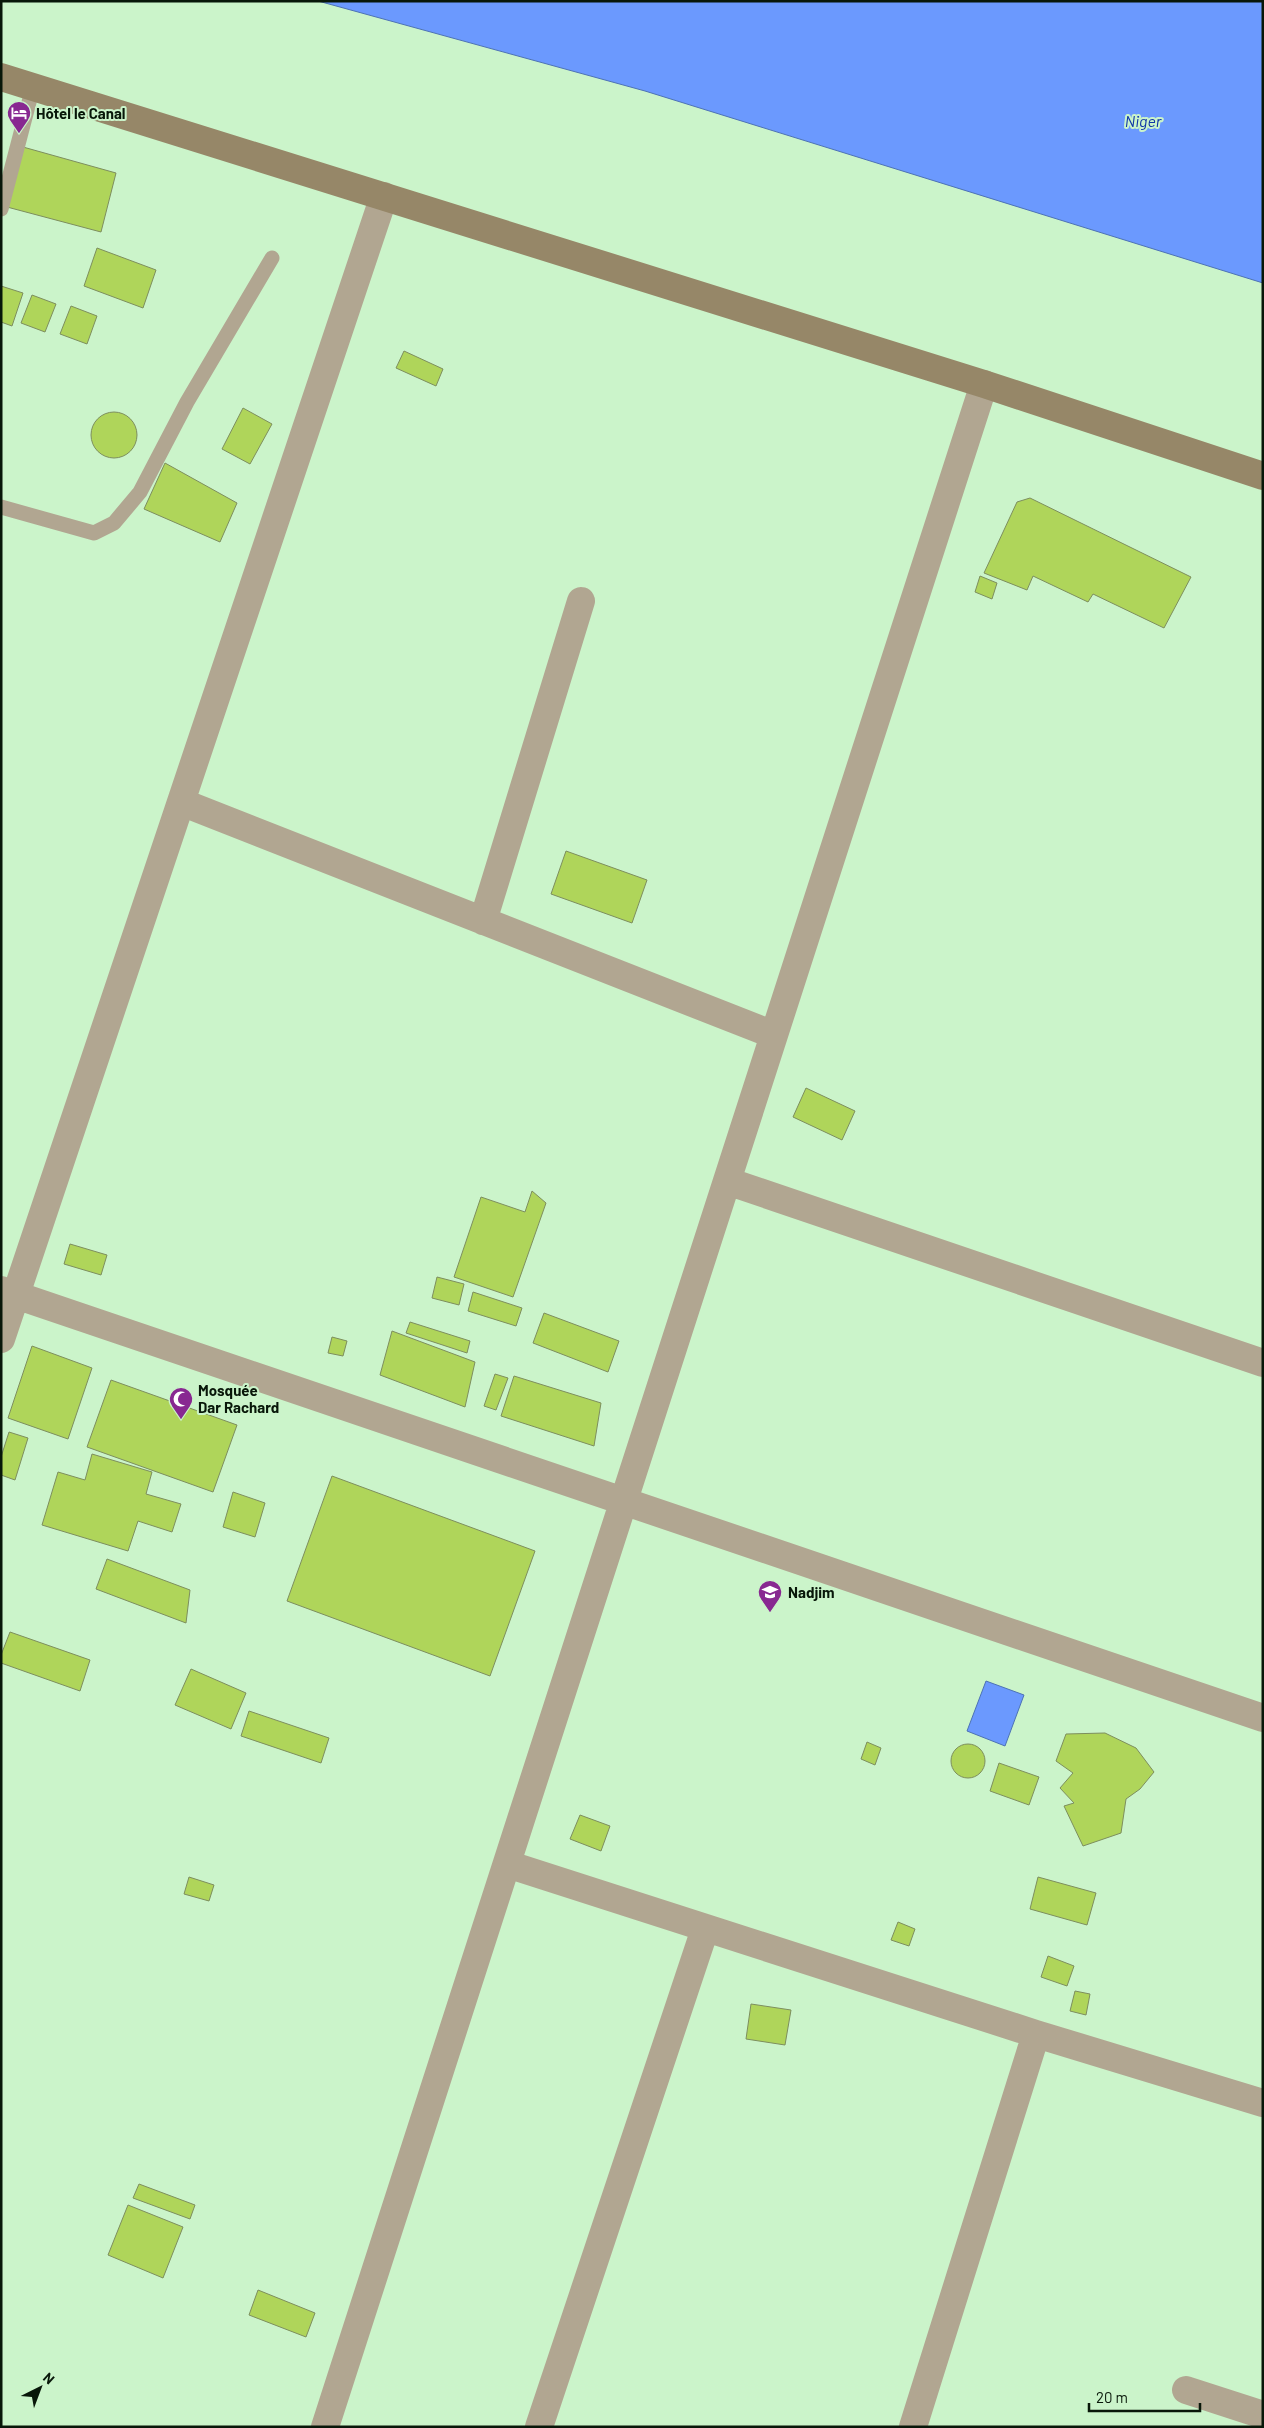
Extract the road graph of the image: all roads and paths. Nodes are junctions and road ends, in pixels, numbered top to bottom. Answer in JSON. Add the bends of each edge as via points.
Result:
{"nodes":[{"id":1,"x":1,"y":77,"type":"edge"},
{"id":2,"x":33,"y":87,"type":"junction"},
{"id":3,"x":384,"y":196,"type":"junction"},
{"id":4,"x":1,"y":208,"type":"edge"},
{"id":5,"x":272,"y":258,"type":"dead end"},
{"id":6,"x":984,"y":384,"type":"junction"},
{"id":7,"x":1263,"y":476,"type":"edge"},
{"id":8,"x":1,"y":507,"type":"edge"},
{"id":9,"x":581,"y":601,"type":"dead end"},
{"id":10,"x":180,"y":802,"type":"junction"},
{"id":11,"x":484,"y":921,"type":"junction"},
{"id":12,"x":774,"y":1035,"type":"junction"},
{"id":13,"x":727,"y":1181,"type":"junction"},
{"id":14,"x":8,"y":1292,"type":"edge"},
{"id":15,"x":1,"y":1339,"type":"edge"},
{"id":16,"x":1263,"y":1363,"type":"edge"},
{"id":17,"x":624,"y":1501,"type":"junction"},
{"id":18,"x":1263,"y":1718,"type":"edge"},
{"id":19,"x":506,"y":1864,"type":"junction"},
{"id":20,"x":705,"y":1929,"type":"junction"},
{"id":21,"x":1036,"y":2034,"type":"junction"},
{"id":22,"x":1263,"y":2103,"type":"edge"},
{"id":23,"x":1186,"y":2390,"type":"dead end"},
{"id":24,"x":1263,"y":2415,"type":"edge"},
{"id":25,"x":325,"y":2427,"type":"edge"},
{"id":26,"x":539,"y":2427,"type":"edge"},
{"id":27,"x":913,"y":2427,"type":"edge"}],
"edges":[{"from":1,"to":2,"type":"main road"},
{"from":2,"to":3,"type":"main road"},
{"from":2,"to":4,"type":"lane"},
{"from":3,"to":6,"type":"main road"},
{"from":3,"to":10,"type":"street"},
{"from":5,"to":8,"type":"lane","via":[[140,492],[114,523],[94,533]]},
{"from":6,"to":7,"type":"main road"},
{"from":6,"to":12,"type":"street"},
{"from":9,"to":11,"type":"street"},
{"from":10,"to":11,"type":"street"},
{"from":10,"to":14,"type":"street"},
{"from":11,"to":12,"type":"street"},
{"from":12,"to":13,"type":"street"},
{"from":13,"to":16,"type":"street"},
{"from":13,"to":17,"type":"street"},
{"from":14,"to":15,"type":"street"},
{"from":14,"to":17,"type":"street"},
{"from":17,"to":18,"type":"street"},
{"from":17,"to":19,"type":"street"},
{"from":19,"to":20,"type":"street"},
{"from":19,"to":25,"type":"street"},
{"from":20,"to":21,"type":"street"},
{"from":20,"to":26,"type":"street"},
{"from":21,"to":22,"type":"street"},
{"from":21,"to":27,"type":"street"},
{"from":23,"to":24,"type":"street"}]}
